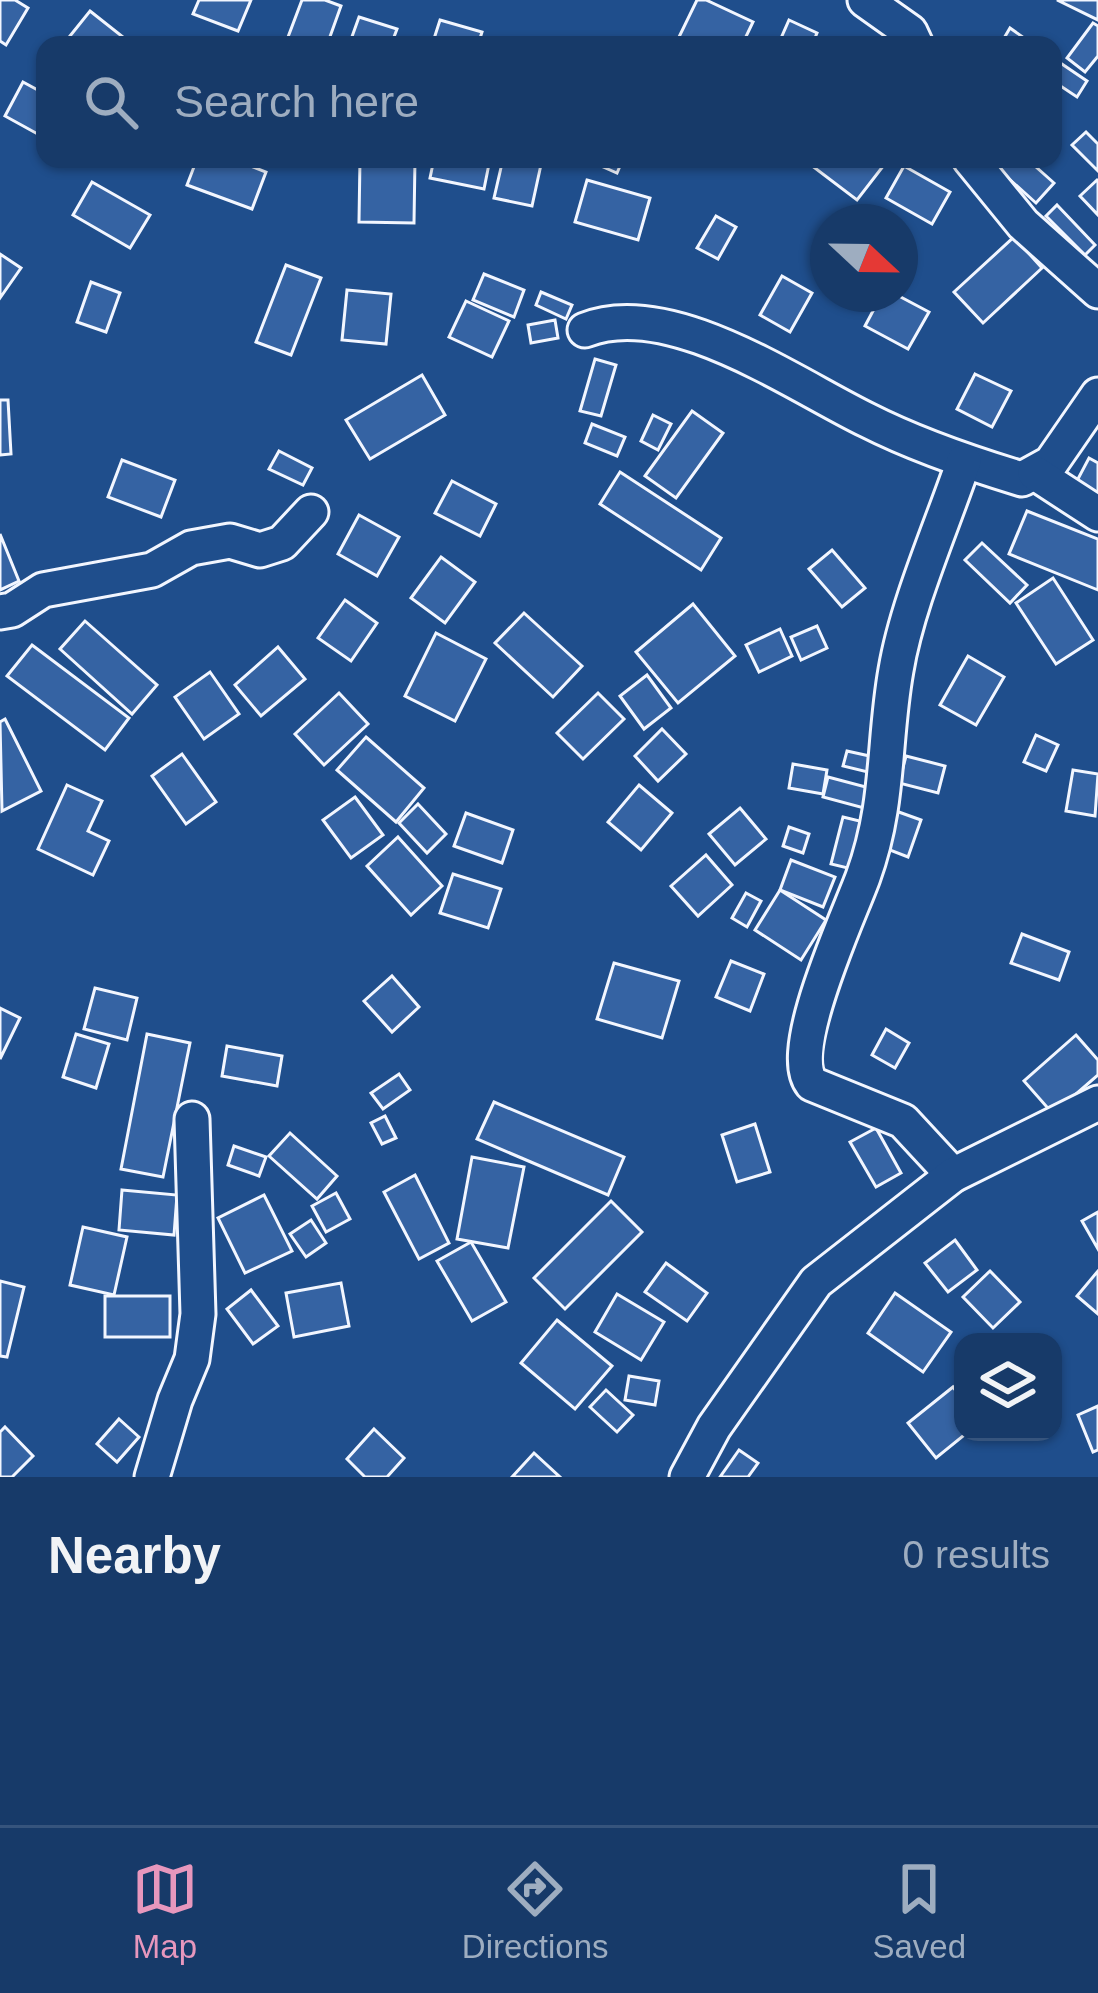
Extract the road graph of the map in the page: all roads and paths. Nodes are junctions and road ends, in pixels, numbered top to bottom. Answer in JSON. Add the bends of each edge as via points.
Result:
{"nodes":[{"id":1,"x":865,"y":0,"type":"edge"},
{"id":2,"x":915,"y":26,"type":"edge"},
{"id":3,"x":977,"y":168,"type":"edge"},
{"id":4,"x":1098,"y":291,"type":"edge"},
{"id":5,"x":585,"y":330,"type":"dead end"},
{"id":6,"x":1098,"y":395,"type":"edge"},
{"id":7,"x":964,"y":461,"type":"junction"},
{"id":8,"x":1035,"y":473,"type":"junction"},
{"id":9,"x":311,"y":512,"type":"dead end"},
{"id":10,"x":1098,"y":514,"type":"edge"},
{"id":11,"x":0,"y":612,"type":"edge"},
{"id":12,"x":1098,"y":1102,"type":"edge"},
{"id":13,"x":192,"y":1119,"type":"dead end"},
{"id":14,"x":952,"y":1175,"type":"junction"},
{"id":15,"x":152,"y":1477,"type":"edge"},
{"id":16,"x":687,"y":1477,"type":"edge"}],
"edges":[{"from":1,"to":2,"type":"street"},
{"from":3,"to":4,"type":"street","via":[[1023,224]]},
{"from":5,"to":7,"type":"street","via":[[626,321],[674,330]]},
{"from":6,"to":8,"type":"street","via":[[1052,463]]},
{"from":7,"to":8,"type":"street","via":[[1022,478]]},
{"from":7,"to":14,"type":"street","via":[[896,666],[873,846],[820,988],[802,1062],[812,1084],[910,1126]]},
{"from":8,"to":10,"type":"street"},
{"from":9,"to":11,"type":"street","via":[[282,543],[191,548],[152,569],[43,590]]},
{"from":12,"to":14,"type":"street"},
{"from":13,"to":15,"type":"street","via":[[198,1315],[192,1359]]},
{"from":14,"to":16,"type":"street","via":[[816,1282]]}]}
